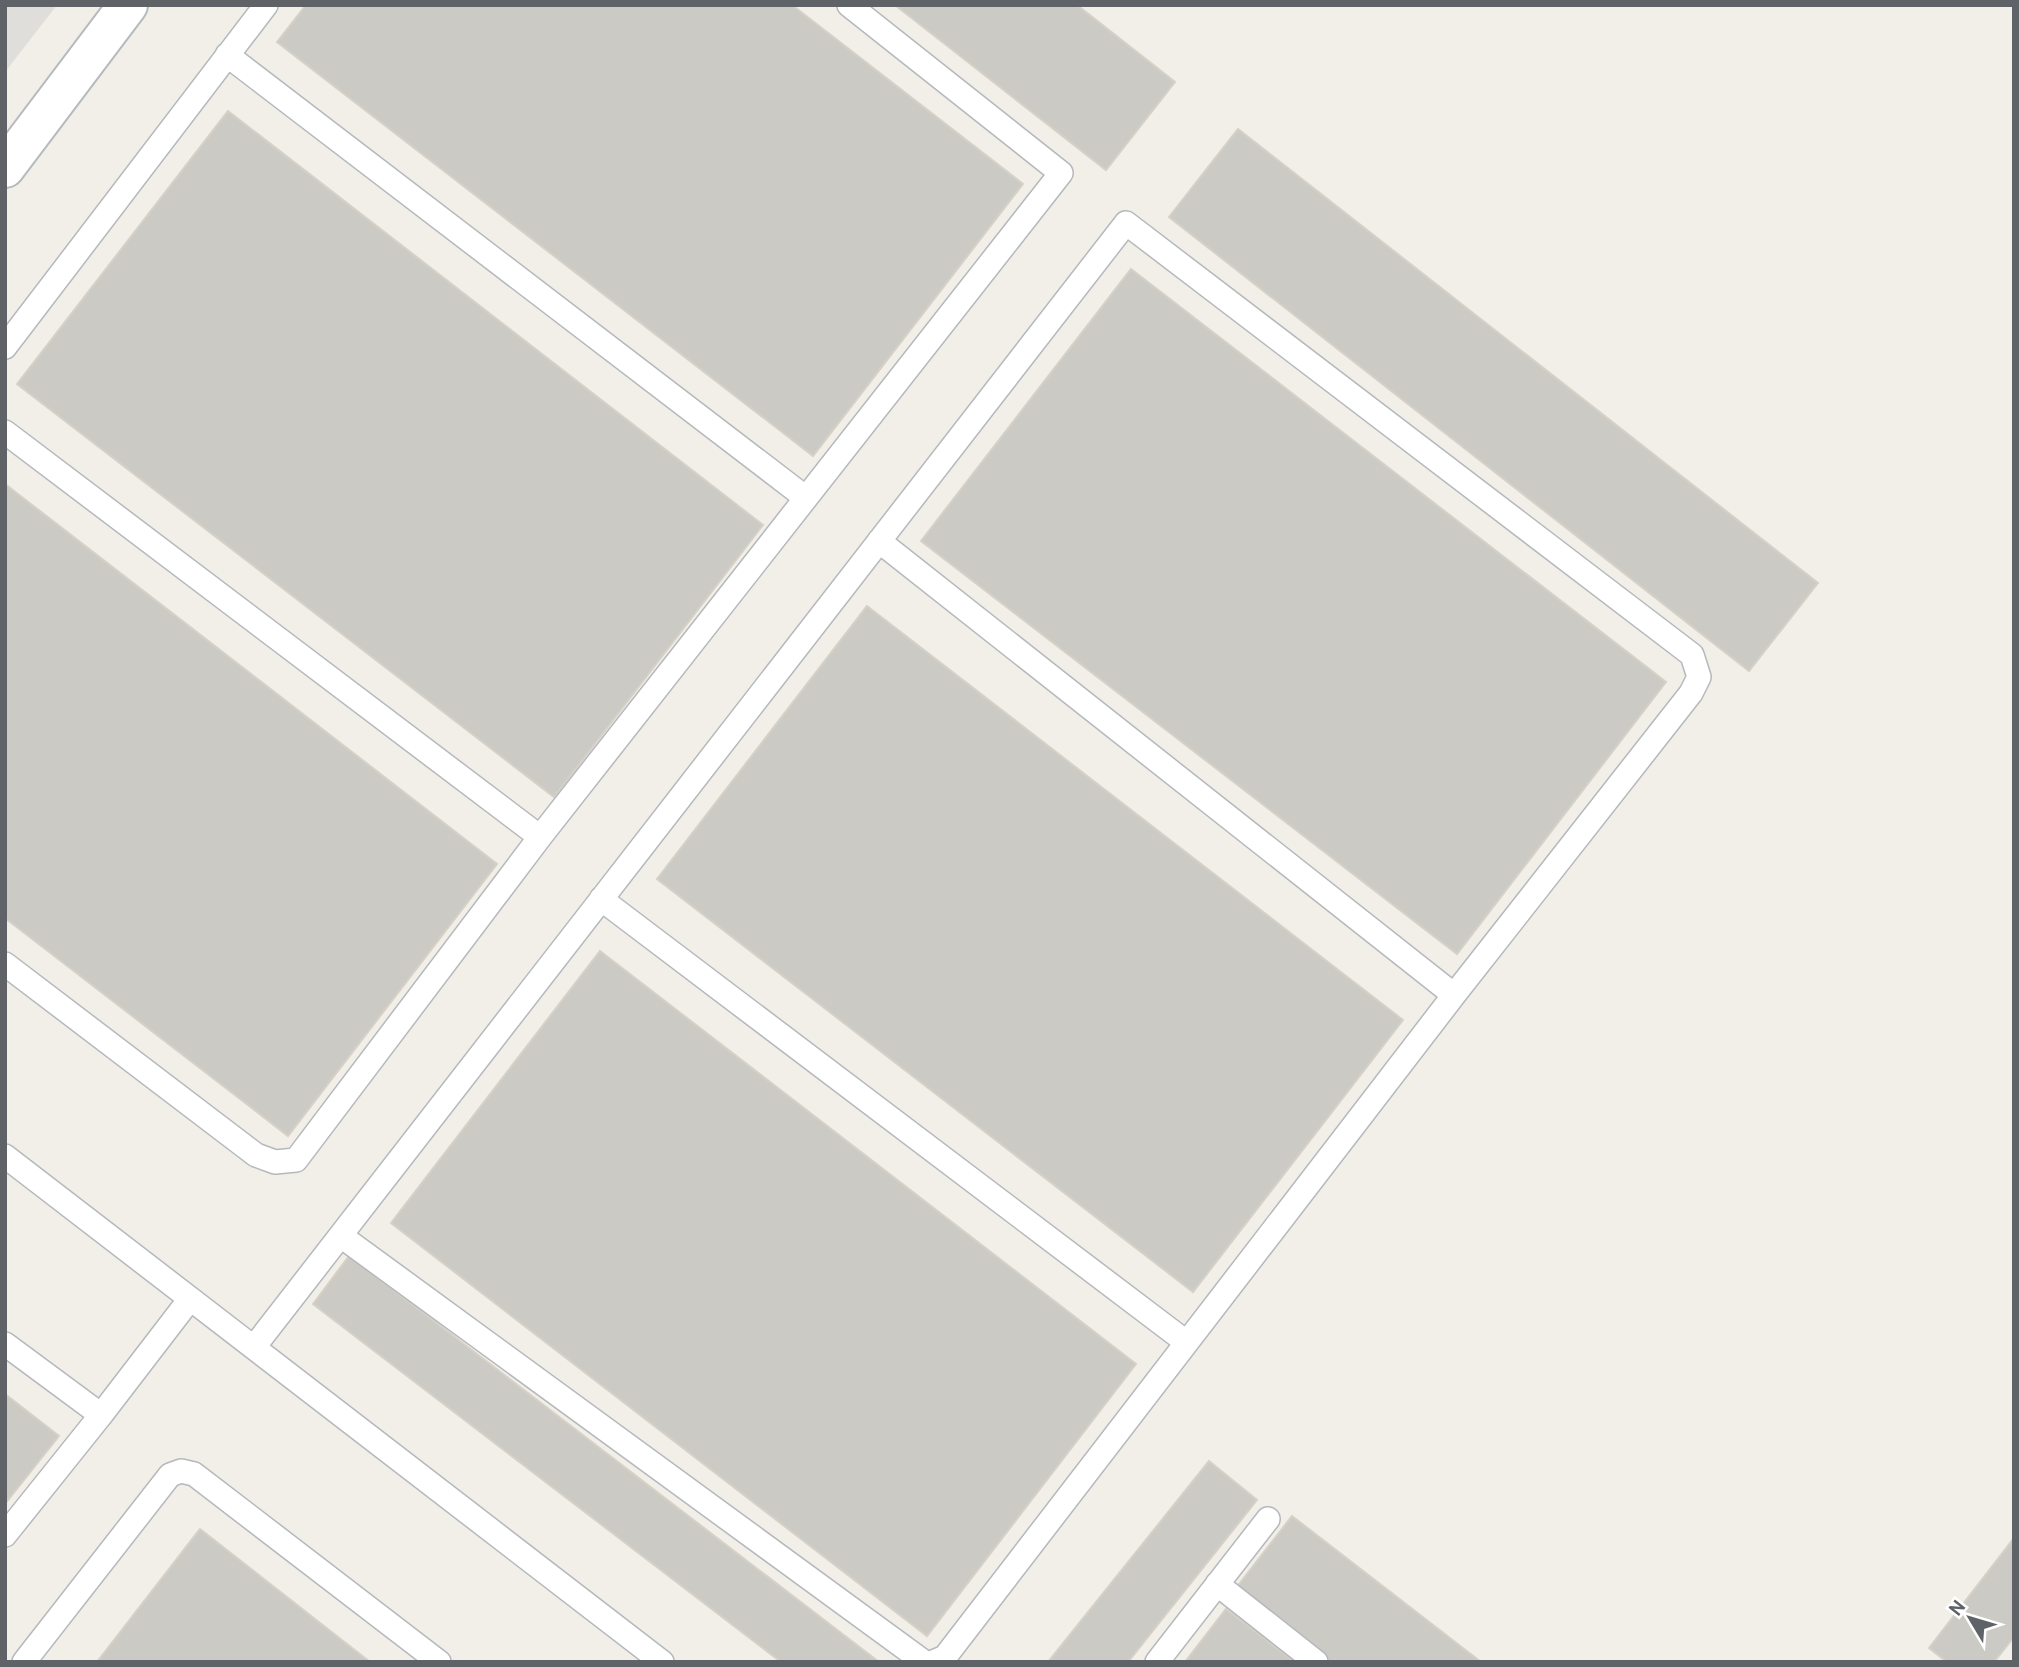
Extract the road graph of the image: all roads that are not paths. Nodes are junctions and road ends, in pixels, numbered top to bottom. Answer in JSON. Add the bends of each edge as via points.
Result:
{"nodes":[{"id":1,"x":128,"y":5,"type":"edge"},
{"id":2,"x":266,"y":5,"type":"edge"},
{"id":3,"x":849,"y":5,"type":"edge"},
{"id":4,"x":228,"y":55,"type":"junction"},
{"id":5,"x":5,"y":168,"type":"edge"},
{"id":6,"x":5,"y":347,"type":"edge"},
{"id":7,"x":5,"y":432,"type":"edge"},
{"id":8,"x":806,"y":498,"type":"junction"},
{"id":9,"x":879,"y":541,"type":"junction"},
{"id":10,"x":540,"y":837,"type":"junction"},
{"id":11,"x":601,"y":899,"type":"junction"},
{"id":12,"x":5,"y":964,"type":"edge"},
{"id":13,"x":1454,"y":995,"type":"junction"},
{"id":14,"x":5,"y":1156,"type":"edge"},
{"id":15,"x":341,"y":1236,"type":"junction"},
{"id":16,"x":190,"y":1299,"type":"junction"},
{"id":17,"x":1186,"y":1342,"type":"junction"},
{"id":18,"x":5,"y":1344,"type":"edge"},
{"id":19,"x":254,"y":1347,"type":"junction"},
{"id":20,"x":101,"y":1415,"type":"junction"},
{"id":21,"x":1268,"y":1519,"type":"dead end"},
{"id":22,"x":5,"y":1535,"type":"edge"},
{"id":23,"x":1217,"y":1584,"type":"junction"},
{"id":24,"x":24,"y":1662,"type":"edge"},
{"id":25,"x":439,"y":1662,"type":"edge"},
{"id":26,"x":662,"y":1662,"type":"edge"},
{"id":27,"x":924,"y":1662,"type":"edge"},
{"id":28,"x":933,"y":1662,"type":"edge"},
{"id":29,"x":1157,"y":1662,"type":"edge"},
{"id":30,"x":1316,"y":1662,"type":"edge"}],
"edges":[{"from":1,"to":5,"type":"street"},
{"from":2,"to":4,"type":"lane"},
{"from":3,"to":8,"type":"lane","via":[[1061,173]]},
{"from":4,"to":6,"type":"lane"},
{"from":4,"to":8,"type":"lane"},
{"from":7,"to":10,"type":"lane"},
{"from":8,"to":10,"type":"lane"},
{"from":9,"to":11,"type":"lane"},
{"from":9,"to":13,"type":"lane"},
{"from":9,"to":13,"type":"lane","via":[[1126,223],[1692,654],[1699,677],[1692,693]]},
{"from":10,"to":12,"type":"lane","via":[[296,1160],[275,1161],[256,1155]]},
{"from":11,"to":15,"type":"lane"},
{"from":11,"to":17,"type":"lane"},
{"from":13,"to":17,"type":"lane"},
{"from":14,"to":16,"type":"lane"},
{"from":15,"to":19,"type":"lane"},
{"from":15,"to":27,"type":"lane"},
{"from":16,"to":19,"type":"lane"},
{"from":16,"to":20,"type":"lane"},
{"from":17,"to":28,"type":"lane","via":[[945,1657]]},
{"from":18,"to":20,"type":"lane"},
{"from":19,"to":26,"type":"lane"},
{"from":20,"to":22,"type":"lane"},
{"from":21,"to":23,"type":"lane"},
{"from":23,"to":29,"type":"lane"},
{"from":23,"to":30,"type":"lane"},
{"from":24,"to":25,"type":"lane","via":[[170,1475],[181,1471],[194,1474]]}]}
